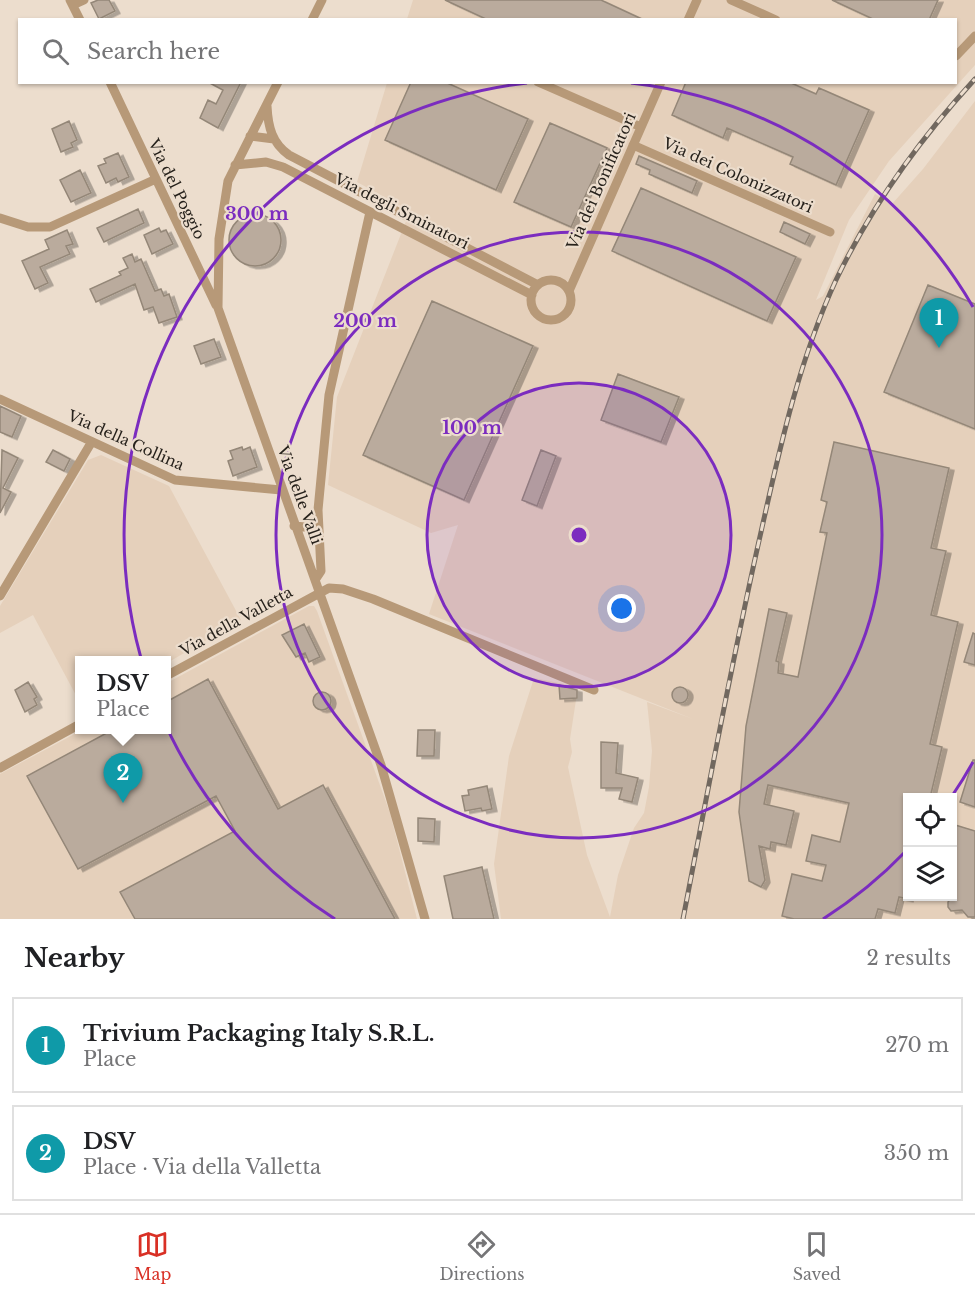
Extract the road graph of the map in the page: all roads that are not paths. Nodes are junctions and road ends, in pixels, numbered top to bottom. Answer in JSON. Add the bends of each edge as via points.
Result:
{"nodes":[{"id":1,"x":84,"y":0,"type":"edge"},
{"id":2,"x":322,"y":0,"type":"edge"},
{"id":3,"x":697,"y":0,"type":"edge"},
{"id":4,"x":730,"y":0,"type":"edge"},
{"id":5,"x":71,"y":3,"type":"edge"},
{"id":6,"x":79,"y":18,"type":"edge"},
{"id":7,"x":313,"y":18,"type":"edge"},
{"id":8,"x":689,"y":18,"type":"edge"},
{"id":9,"x":771,"y":18,"type":"edge"},
{"id":10,"x":975,"y":36,"type":"edge"},
{"id":11,"x":957,"y":55,"type":"edge"},
{"id":12,"x":111,"y":84,"type":"edge"},
{"id":13,"x":277,"y":84,"type":"edge"},
{"id":14,"x":543,"y":84,"type":"edge"},
{"id":15,"x":660,"y":84,"type":"edge"},
{"id":16,"x":267,"y":104,"type":"junction"},
{"id":17,"x":641,"y":127,"type":"junction"},
{"id":18,"x":249,"y":139,"type":"junction"},
{"id":19,"x":274,"y":139,"type":"junction"},
{"id":20,"x":633,"y":145,"type":"junction"},
{"id":21,"x":255,"y":162,"type":"junction"},
{"id":22,"x":235,"y":165,"type":"junction"},
{"id":23,"x":156,"y":179,"type":"junction"},
{"id":24,"x":370,"y":212,"type":"junction"},
{"id":25,"x":0,"y":218,"type":"edge"},
{"id":26,"x":830,"y":232,"type":"dead end"},
{"id":27,"x":538,"y":285,"type":"junction"},
{"id":28,"x":569,"y":291,"type":"junction"},
{"id":29,"x":532,"y":295,"type":"junction"},
{"id":30,"x":218,"y":308,"type":"junction"},
{"id":31,"x":0,"y":399,"type":"edge"},
{"id":32,"x":91,"y":443,"type":"junction"},
{"id":33,"x":281,"y":490,"type":"junction"},
{"id":34,"x":318,"y":520,"type":"junction"},
{"id":35,"x":294,"y":526,"type":"junction"},
{"id":36,"x":315,"y":580,"type":"junction"},
{"id":37,"x":320,"y":592,"type":"junction"},
{"id":38,"x":0,"y":596,"type":"edge"},
{"id":39,"x":171,"y":673,"type":"edge"},
{"id":40,"x":594,"y":690,"type":"dead end"},
{"id":41,"x":75,"y":727,"type":"edge"},
{"id":42,"x":0,"y":768,"type":"edge"},
{"id":43,"x":424,"y":919,"type":"edge"}],
"edges":[{"from":1,"to":5,"type":"street"},
{"from":2,"to":7,"type":"street"},
{"from":3,"to":8,"type":"street"},
{"from":4,"to":9,"type":"street"},
{"from":5,"to":6,"type":"street"},
{"from":10,"to":11,"type":"street"},
{"from":12,"to":23,"type":"street","name":"Via del Poggio"},
{"from":13,"to":16,"type":"street","name":"Via delle Valli"},
{"from":14,"to":17,"type":"street"},
{"from":15,"to":17,"type":"street","name":"Via dei Bonificatori"},
{"from":16,"to":18,"type":"street","name":"Via delle Valli"},
{"from":16,"to":19,"type":"street"},
{"from":17,"to":20,"type":"street","name":"Via dei Bonificatori"},
{"from":18,"to":19,"type":"street"},
{"from":18,"to":21,"type":"street"},
{"from":18,"to":22,"type":"street","name":"Via delle Valli"},
{"from":19,"to":27,"type":"street","name":"Via degli Sminatori","via":[[292,157]]},
{"from":20,"to":26,"type":"street","name":"Via dei Colonizzatori"},
{"from":20,"to":28,"type":"street","name":"Via dei Bonificatori"},
{"from":21,"to":22,"type":"street","name":"Via degli Sminatori"},
{"from":21,"to":24,"type":"street","name":"Via degli Sminatori","via":[[283,167]]},
{"from":22,"to":30,"type":"street","name":"Via delle Valli","via":[[220,229]]},
{"from":23,"to":25,"type":"street","via":[[52,226],[28,227]]},
{"from":23,"to":30,"type":"street","name":"Via del Poggio"},
{"from":24,"to":29,"type":"street","name":"Via degli Sminatori"},
{"from":24,"to":34,"type":"street","via":[[329,395]]},
{"from":27,"to":28,"type":"street","name":"Via degli Sminatori","via":[[555,280]]},
{"from":27,"to":29,"type":"street"},
{"from":28,"to":29,"type":"street","name":"Via degli Sminatori","via":[[568,310],[550,319],[534,309]]},
{"from":30,"to":33,"type":"street","name":"Via delle Valli"},
{"from":31,"to":32,"type":"street","name":"Via della Collina"},
{"from":32,"to":33,"type":"street","name":"Via della Collina","via":[[175,480]]},
{"from":32,"to":38,"type":"street"},
{"from":33,"to":35,"type":"street","name":"Via delle Valli"},
{"from":34,"to":35,"type":"street"},
{"from":34,"to":36,"type":"street","via":[[321,571]]},
{"from":35,"to":36,"type":"street","name":"Via delle Valli"},
{"from":36,"to":37,"type":"street","name":"Via delle Valli"},
{"from":37,"to":39,"type":"street","name":"Via della Valletta"},
{"from":37,"to":40,"type":"street","via":[[329,588],[353,592]]},
{"from":37,"to":43,"type":"street","name":"Via delle Valli","via":[[393,801]]},
{"from":41,"to":42,"type":"street"}]}
